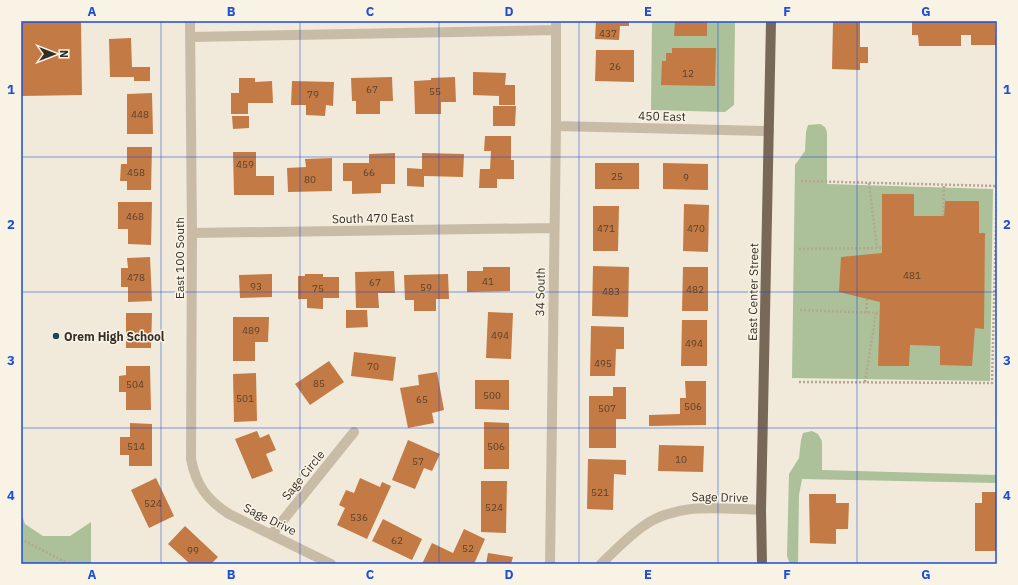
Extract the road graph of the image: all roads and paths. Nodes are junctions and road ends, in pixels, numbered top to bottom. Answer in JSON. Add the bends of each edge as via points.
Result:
{"nodes":[{"id":1,"x":190,"y":21,"type":"edge"},
{"id":2,"x":771,"y":21,"type":"edge"},
{"id":3,"x":556,"y":26,"type":"edge"},
{"id":4,"x":190,"y":37,"type":"junction"},
{"id":5,"x":556,"y":126,"type":"junction"},
{"id":6,"x":769,"y":131,"type":"junction"},
{"id":7,"x":801,"y":181,"type":"dead end"},
{"id":8,"x":869,"y":183,"type":"junction"},
{"id":9,"x":944,"y":185,"type":"junction"},
{"id":10,"x":943,"y":216,"type":"dead end"},
{"id":11,"x":554,"y":228,"type":"junction"},
{"id":12,"x":192,"y":233,"type":"junction"},
{"id":13,"x":877,"y":248,"type":"junction"},
{"id":14,"x":882,"y":248,"type":"dead end"},
{"id":15,"x":799,"y":249,"type":"dead end"},
{"id":16,"x":867,"y":299,"type":"dead end"},
{"id":17,"x":800,"y":310,"type":"dead end"},
{"id":18,"x":866,"y":313,"type":"junction"},
{"id":19,"x":799,"y":382,"type":"dead end"},
{"id":20,"x":865,"y":382,"type":"junction"},
{"id":21,"x":354,"y":432,"type":"dead end"},
{"id":22,"x":203,"y":492,"type":"joint"},
{"id":23,"x":762,"y":510,"type":"junction"},
{"id":24,"x":272,"y":534,"type":"junction"},
{"id":25,"x":21,"y":539,"type":"edge"},
{"id":26,"x":69,"y":564,"type":"edge"},
{"id":27,"x":330,"y":564,"type":"edge"},
{"id":28,"x":550,"y":564,"type":"edge"},
{"id":29,"x":601,"y":564,"type":"edge"},
{"id":30,"x":762,"y":564,"type":"edge"}],
"edges":[{"from":1,"to":4,"type":"street","name":"East 100 South"},
{"from":2,"to":6,"type":"main road","name":"East Center Street"},
{"from":3,"to":4,"type":"street"},
{"from":3,"to":5,"type":"street","name":"34 South"},
{"from":4,"to":12,"type":"street","name":"East 100 South"},
{"from":5,"to":6,"type":"street","name":"450 East"},
{"from":5,"to":11,"type":"street","name":"34 South"},
{"from":6,"to":23,"type":"main road","name":"East Center Street"},
{"from":7,"to":8,"type":"path"},
{"from":8,"to":9,"type":"path"},
{"from":8,"to":13,"type":"path"},
{"from":9,"to":10,"type":"path"},
{"from":9,"to":20,"type":"path","via":[[997,186],[992,383]]},
{"from":11,"to":12,"type":"street","name":"South 470 East"},
{"from":11,"to":28,"type":"street","name":"34 South"},
{"from":12,"to":22,"type":"street","name":"East 100 South","via":[[191,459]]},
{"from":13,"to":14,"type":"path"},
{"from":13,"to":15,"type":"path"},
{"from":16,"to":18,"type":"path"},
{"from":17,"to":18,"type":"path"},
{"from":18,"to":20,"type":"path","via":[[877,313]]},
{"from":19,"to":20,"type":"path"},
{"from":21,"to":24,"type":"street","name":"Sage Circle"},
{"from":22,"to":24,"type":"street","name":"Sage Drive","via":[[217,507]]},
{"from":23,"to":29,"type":"street","name":"Sage Drive","via":[[696,508],[675,511],[642,526]]},
{"from":23,"to":30,"type":"main road","name":"East Center Street"},
{"from":24,"to":27,"type":"street","name":"Sage Drive"},
{"from":25,"to":26,"type":"path"}]}
